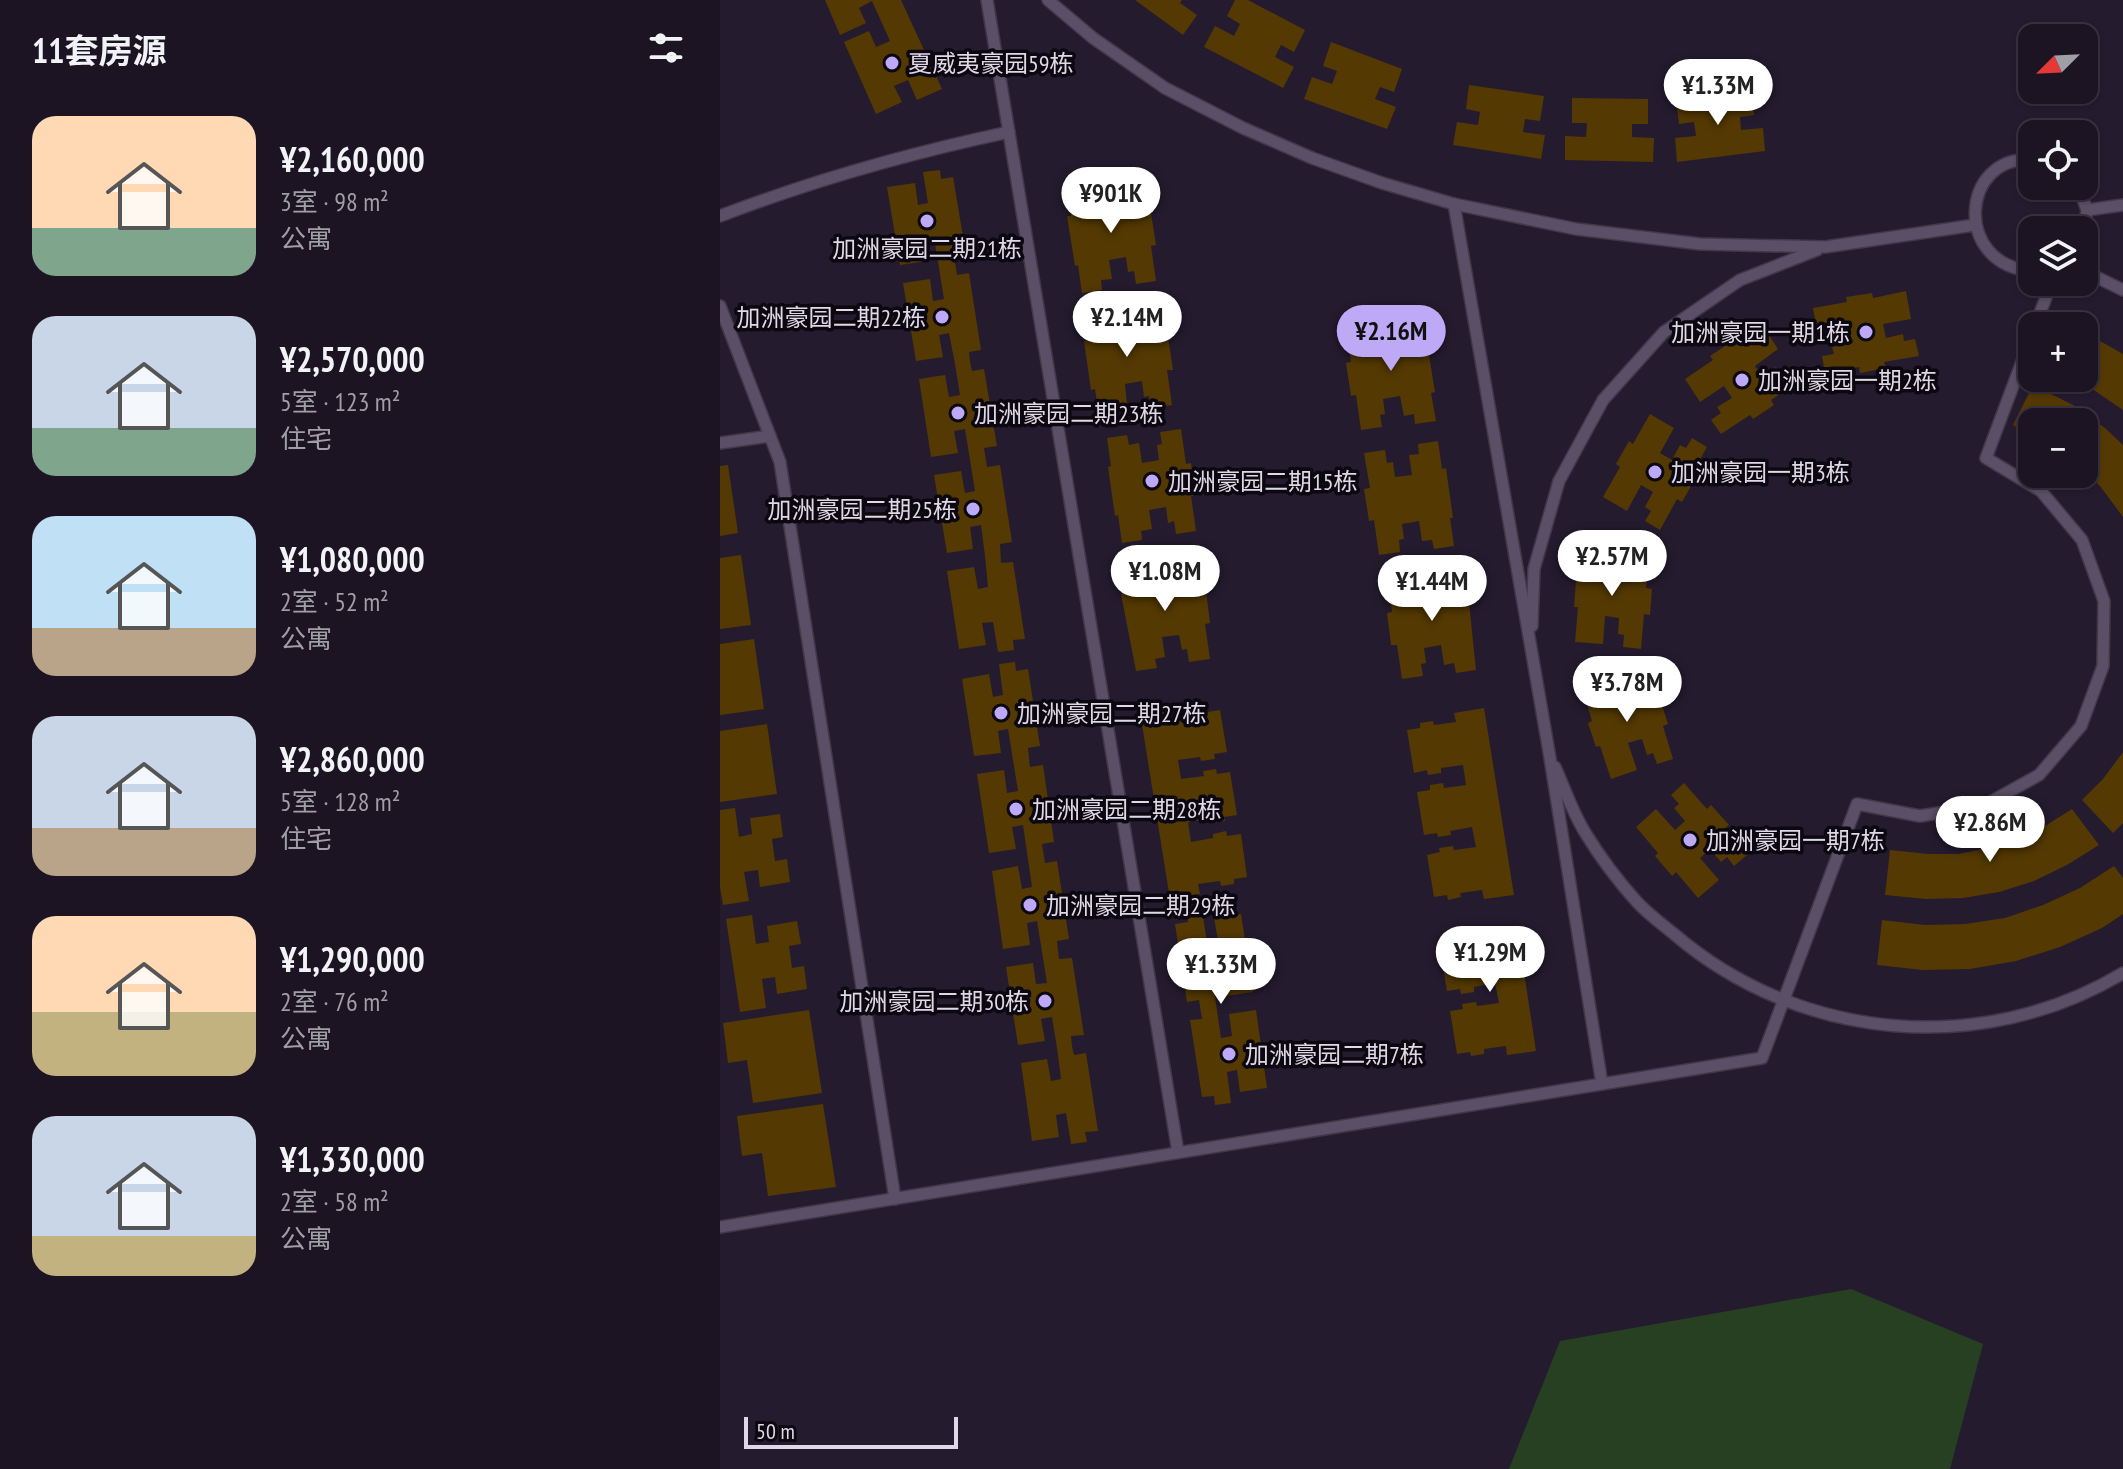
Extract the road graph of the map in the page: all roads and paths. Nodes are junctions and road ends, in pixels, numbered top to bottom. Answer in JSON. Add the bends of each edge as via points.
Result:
{"nodes":[{"id":1,"x":987,"y":0,"type":"edge"},
{"id":2,"x":1048,"y":0,"type":"edge"},
{"id":3,"x":1009,"y":132,"type":"junction"},
{"id":4,"x":2018,"y":161,"type":"edge"},
{"id":5,"x":2083,"y":200,"type":"edge"},
{"id":6,"x":1454,"y":204,"type":"junction"},
{"id":7,"x":2123,"y":205,"type":"edge"},
{"id":8,"x":2087,"y":210,"type":"junction"},
{"id":9,"x":720,"y":216,"type":"edge"},
{"id":10,"x":2086,"y":216,"type":"edge"},
{"id":11,"x":1975,"y":225,"type":"junction"},
{"id":12,"x":1825,"y":247,"type":"junction"},
{"id":13,"x":2018,"y":270,"type":"edge"},
{"id":14,"x":2098,"y":278,"type":"edge"},
{"id":15,"x":2123,"y":290,"type":"edge"},
{"id":16,"x":720,"y":306,"type":"edge"},
{"id":17,"x":2018,"y":372,"type":"edge"},
{"id":18,"x":770,"y":436,"type":"junction"},
{"id":19,"x":720,"y":443,"type":"edge"},
{"id":20,"x":1531,"y":651,"type":"junction"},
{"id":21,"x":1549,"y":752,"type":"junction"},
{"id":22,"x":2123,"y":973,"type":"edge"},
{"id":23,"x":1783,"y":1002,"type":"junction"},
{"id":24,"x":1602,"y":1084,"type":"junction"},
{"id":25,"x":1178,"y":1152,"type":"junction"},
{"id":26,"x":895,"y":1199,"type":"junction"},
{"id":27,"x":720,"y":1227,"type":"edge"}],
"edges":[{"from":1,"to":3,"type":"lane"},
{"from":2,"to":6,"type":"lane","via":[[1165,88],[1230,122],[1326,163]]},
{"from":3,"to":9,"type":"lane","via":[[879,163]]},
{"from":3,"to":25,"type":"lane"},
{"from":4,"to":11,"type":"lane","via":[[1985,181],[1975,202]]},
{"from":5,"to":8,"type":"lane"},
{"from":6,"to":12,"type":"lane","via":[[1576,229],[1700,244]]},
{"from":6,"to":20,"type":"lane"},
{"from":7,"to":8,"type":"lane"},
{"from":8,"to":10,"type":"lane"},
{"from":11,"to":12,"type":"lane"},
{"from":11,"to":13,"type":"lane","via":[[1982,245]]},
{"from":12,"to":20,"type":"lane","via":[[1740,280],[1664,332],[1603,400],[1559,481],[1534,569]]},
{"from":14,"to":15,"type":"lane"},
{"from":16,"to":18,"type":"lane"},
{"from":17,"to":23,"type":"lane","via":[[1986,458],[2041,491],[2082,540],[2104,601],[2103,666],[2081,726],[2039,775],[1983,806],[1920,816],[1857,804]]},
{"from":18,"to":19,"type":"lane"},
{"from":18,"to":26,"type":"lane","via":[[783,477]]},
{"from":20,"to":21,"type":"lane"},
{"from":21,"to":23,"type":"lane","via":[[1585,833],[1638,903],[1705,961]]},
{"from":21,"to":24,"type":"lane"},
{"from":22,"to":23,"type":"lane","via":[[2090,993],[2009,1020],[1925,1029],[1840,1019]]},
{"from":23,"to":24,"type":"lane","via":[[1762,1058]]},
{"from":24,"to":25,"type":"lane"},
{"from":25,"to":26,"type":"lane"},
{"from":26,"to":27,"type":"lane"}]}
